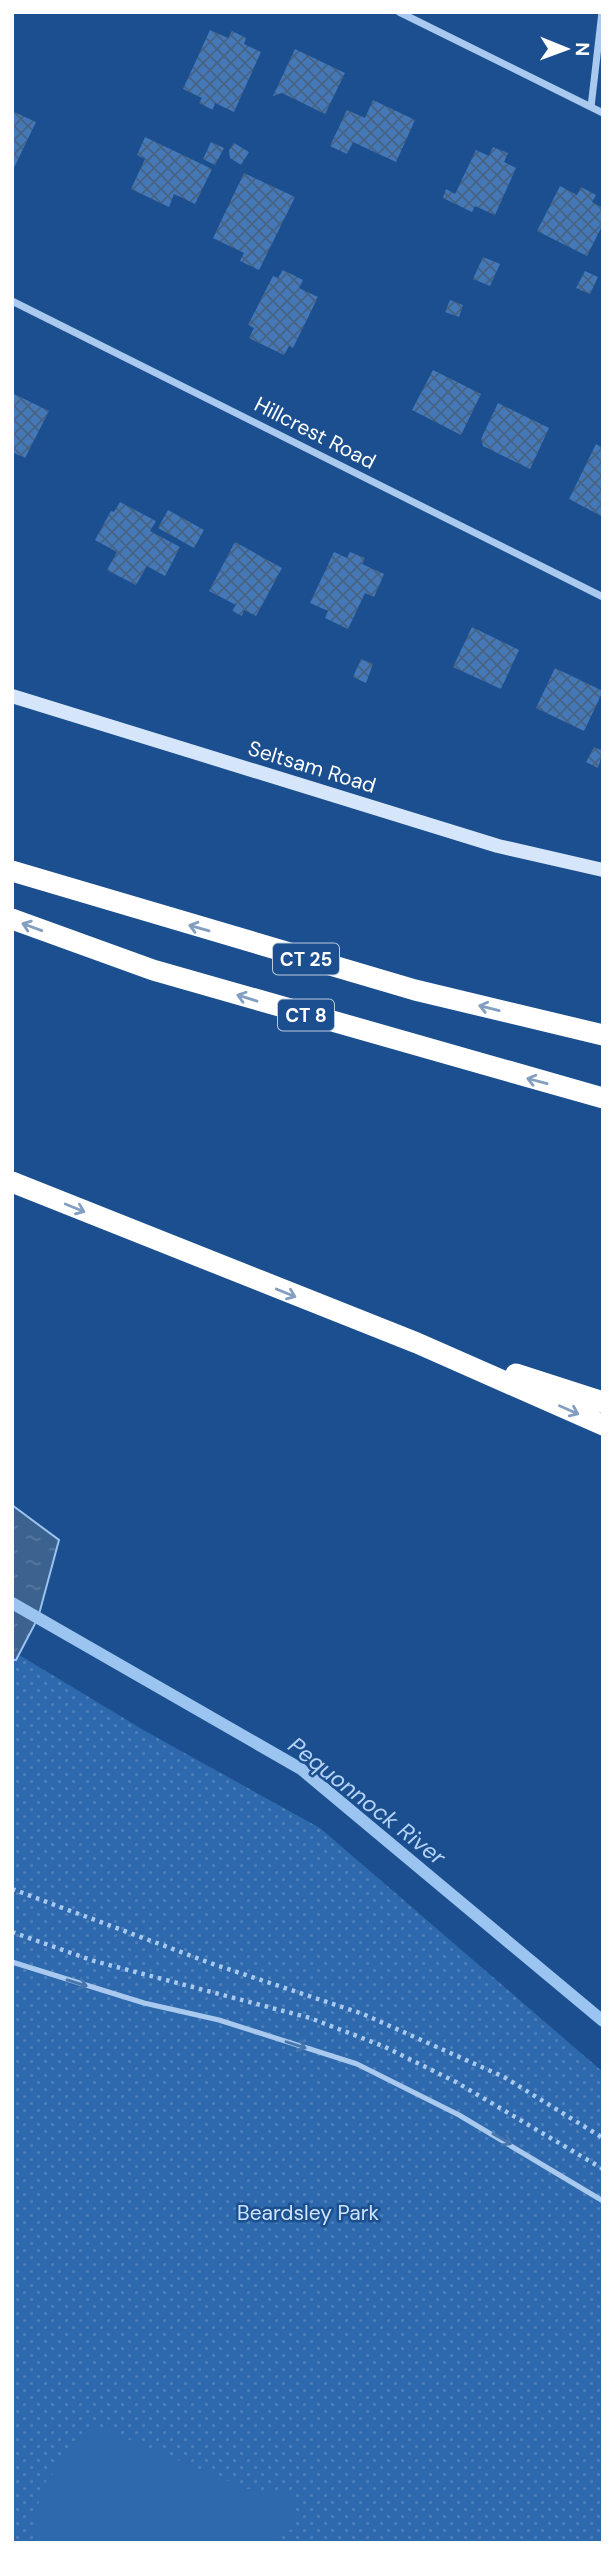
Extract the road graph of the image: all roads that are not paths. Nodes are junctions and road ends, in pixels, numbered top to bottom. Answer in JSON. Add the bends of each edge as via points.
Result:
{"nodes":[{"id":1,"x":399,"y":12,"type":"edge"},
{"id":2,"x":602,"y":12,"type":"edge"},
{"id":3,"x":591,"y":107,"type":"junction"},
{"id":4,"x":603,"y":113,"type":"edge"},
{"id":5,"x":12,"y":301,"type":"edge"},
{"id":6,"x":603,"y":597,"type":"edge"},
{"id":7,"x":12,"y":696,"type":"edge"},
{"id":8,"x":603,"y":870,"type":"edge"},
{"id":9,"x":12,"y":872,"type":"edge"},
{"id":10,"x":12,"y":919,"type":"edge"},
{"id":11,"x":603,"y":1035,"type":"edge"},
{"id":12,"x":603,"y":1098,"type":"edge"},
{"id":13,"x":12,"y":1182,"type":"edge"},
{"id":14,"x":417,"y":1343,"type":"junction"},
{"id":15,"x":603,"y":1402,"type":"edge"},
{"id":16,"x":603,"y":1425,"type":"edge"},
{"id":17,"x":12,"y":1962,"type":"edge"},
{"id":18,"x":603,"y":2201,"type":"edge"}],
"edges":[{"from":1,"to":3,"type":"street"},
{"from":2,"to":3,"type":"street"},
{"from":3,"to":4,"type":"street"},
{"from":5,"to":6,"type":"street","name":"Hillcrest Road"},
{"from":7,"to":8,"type":"main road","name":"Seltsam Road","via":[[498,846]]},
{"from":11,"to":9,"type":"highway","number":"CT 25","one_way":true,"via":[[415,990]]},
{"from":12,"to":10,"type":"highway","number":"CT 8","one_way":true,"via":[[153,970]]},
{"from":13,"to":14,"type":"highway","one_way":true},
{"from":14,"to":15,"type":"highway"},
{"from":14,"to":16,"type":"highway","one_way":true},
{"from":17,"to":18,"type":"lane","one_way":true,"via":[[357,2064],[459,2115]]}]}
